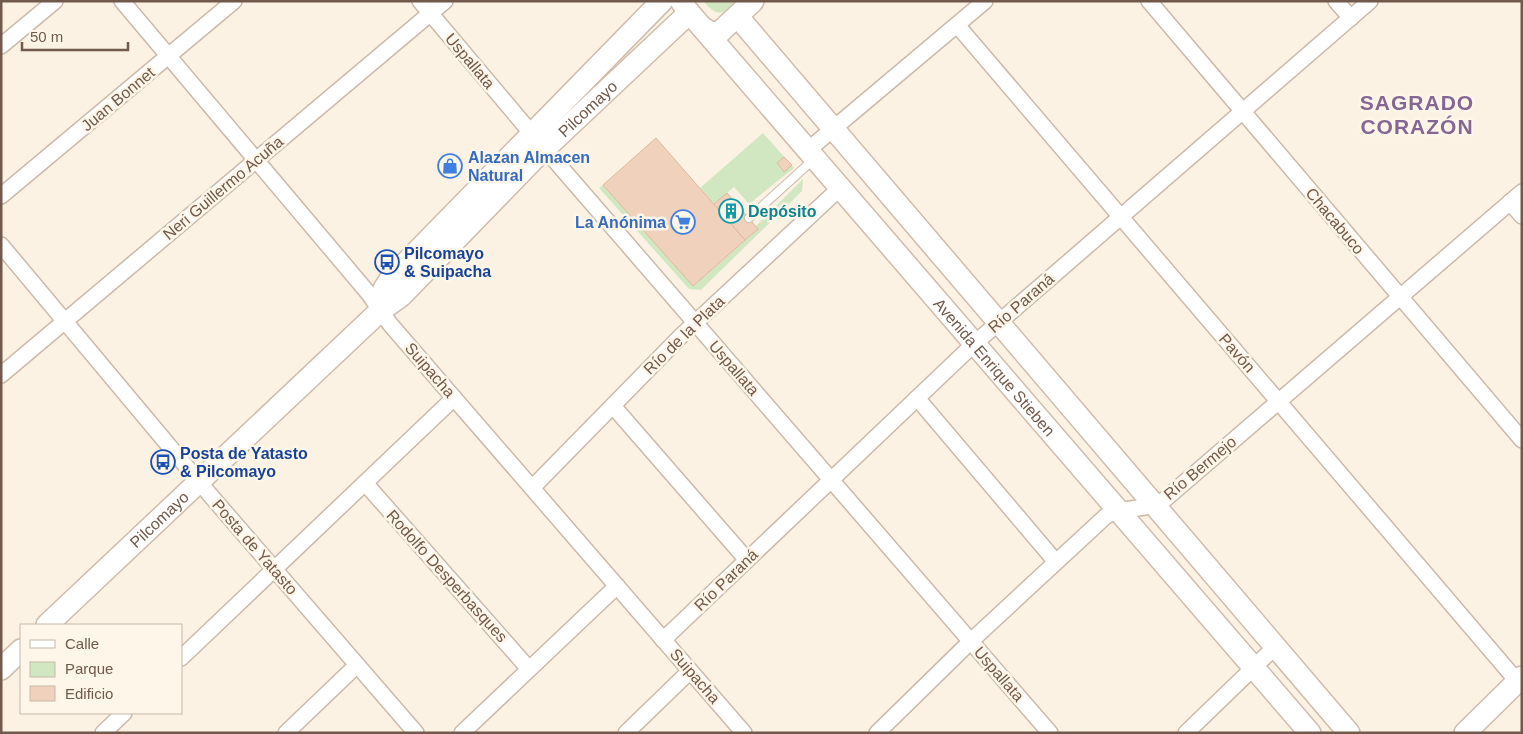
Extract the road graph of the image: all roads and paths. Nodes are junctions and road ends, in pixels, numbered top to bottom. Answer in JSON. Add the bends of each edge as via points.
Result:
{"nodes":[{"id":1,"x":55,"y":1,"type":"edge"},
{"id":2,"x":122,"y":1,"type":"edge"},
{"id":3,"x":234,"y":1,"type":"edge"},
{"id":4,"x":420,"y":1,"type":"edge"},
{"id":5,"x":445,"y":1,"type":"edge"},
{"id":6,"x":662,"y":1,"type":"edge"},
{"id":7,"x":753,"y":1,"type":"edge"},
{"id":8,"x":985,"y":1,"type":"edge"},
{"id":9,"x":1148,"y":1,"type":"edge"},
{"id":10,"x":1336,"y":1,"type":"edge"},
{"id":11,"x":1370,"y":1,"type":"edge"},
{"id":12,"x":431,"y":14,"type":"junction"},
{"id":13,"x":691,"y":14,"type":"edge"},
{"id":14,"x":738,"y":17,"type":"junction"},
{"id":15,"x":1351,"y":18,"type":"junction"},
{"id":16,"x":957,"y":25,"type":"junction"},
{"id":17,"x":1,"y":46,"type":"edge"},
{"id":18,"x":168,"y":56,"type":"junction"},
{"id":19,"x":1243,"y":112,"type":"junction"},
{"id":20,"x":834,"y":129,"type":"junction"},
{"id":21,"x":538,"y":142,"type":"junction"},
{"id":22,"x":812,"y":155,"type":"junction"},
{"id":23,"x":256,"y":160,"type":"junction"},
{"id":24,"x":840,"y":188,"type":"junction"},
{"id":25,"x":1522,"y":192,"type":"edge"},
{"id":26,"x":1,"y":196,"type":"edge"},
{"id":27,"x":1510,"y":202,"type":"junction"},
{"id":28,"x":1522,"y":216,"type":"edge"},
{"id":29,"x":1121,"y":217,"type":"junction"},
{"id":30,"x":749,"y":218,"type":"dead end"},
{"id":31,"x":1,"y":245,"type":"edge"},
{"id":32,"x":1400,"y":297,"type":"junction"},
{"id":33,"x":380,"y":310,"type":"junction"},
{"id":34,"x":65,"y":321,"type":"junction"},
{"id":35,"x":695,"y":323,"type":"junction"},
{"id":36,"x":999,"y":323,"type":"junction"},
{"id":37,"x":975,"y":344,"type":"junction"},
{"id":38,"x":1,"y":375,"type":"edge"},
{"id":39,"x":454,"y":398,"type":"junction"},
{"id":40,"x":917,"y":398,"type":"junction"},
{"id":41,"x":1279,"y":401,"type":"junction"},
{"id":42,"x":613,"y":406,"type":"junction"},
{"id":43,"x":1522,"y":440,"type":"edge"},
{"id":44,"x":831,"y":479,"type":"junction"},
{"id":45,"x":199,"y":482,"type":"junction"},
{"id":46,"x":365,"y":483,"type":"junction"},
{"id":47,"x":532,"y":488,"type":"junction"},
{"id":48,"x":1154,"y":505,"type":"junction"},
{"id":49,"x":1120,"y":511,"type":"junction"},
{"id":50,"x":747,"y":560,"type":"junction"},
{"id":51,"x":1056,"y":562,"type":"junction"},
{"id":52,"x":274,"y":569,"type":"junction"},
{"id":53,"x":617,"y":586,"type":"junction"},
{"id":54,"x":48,"y":624,"type":"edge"},
{"id":55,"x":663,"y":640,"type":"junction"},
{"id":56,"x":971,"y":641,"type":"junction"},
{"id":57,"x":1275,"y":647,"type":"junction"},
{"id":58,"x":20,"y":651,"type":"edge"},
{"id":59,"x":182,"y":657,"type":"edge"},
{"id":60,"x":357,"y":664,"type":"junction"},
{"id":61,"x":1254,"y":668,"type":"junction"},
{"id":62,"x":1,"y":669,"type":"edge"},
{"id":63,"x":529,"y":669,"type":"junction"},
{"id":64,"x":690,"y":671,"type":"junction"},
{"id":65,"x":1520,"y":679,"type":"edge"},
{"id":66,"x":123,"y":714,"type":"edge"},
{"id":67,"x":103,"y":733,"type":"edge"},
{"id":68,"x":286,"y":733,"type":"edge"},
{"id":69,"x":416,"y":733,"type":"edge"},
{"id":70,"x":462,"y":733,"type":"edge"},
{"id":71,"x":626,"y":733,"type":"edge"},
{"id":72,"x":744,"y":733,"type":"edge"},
{"id":73,"x":877,"y":733,"type":"edge"},
{"id":74,"x":1050,"y":733,"type":"edge"},
{"id":75,"x":1186,"y":733,"type":"edge"},
{"id":76,"x":1310,"y":733,"type":"edge"},
{"id":77,"x":1349,"y":733,"type":"edge"},
{"id":78,"x":1465,"y":733,"type":"edge"}],
"edges":[{"from":1,"to":17,"type":"street"},
{"from":2,"to":18,"type":"street","name":"Suipacha"},
{"from":3,"to":18,"type":"street","name":"Juan Bonnet"},
{"from":4,"to":12,"type":"street","name":"Uspallata"},
{"from":5,"to":12,"type":"street","name":"Neri Guillermo Acuña"},
{"from":6,"to":21,"type":"main road","name":"Pilcomayo"},
{"from":7,"to":14,"type":"main road"},
{"from":8,"to":16,"type":"street"},
{"from":9,"to":19,"type":"street","name":"Chacabuco"},
{"from":10,"to":15,"type":"street"},
{"from":11,"to":15,"type":"street","name":"Río Paraná"},
{"from":12,"to":21,"type":"street","name":"Uspallata"},
{"from":12,"to":23,"type":"street","name":"Neri Guillermo Acuña"},
{"from":13,"to":14,"type":"main road","via":[[710,33],[717,34]]},
{"from":13,"to":21,"type":"main road","name":"Pilcomayo"},
{"from":13,"to":22,"type":"main road","name":"Avenida Enrique Stieben"},
{"from":14,"to":20,"type":"main road","name":"Avenida Enrique Stieben"},
{"from":15,"to":19,"type":"street","name":"Río Paraná"},
{"from":16,"to":20,"type":"street"},
{"from":16,"to":29,"type":"street","name":"Pavón"},
{"from":18,"to":23,"type":"street","name":"Suipacha"},
{"from":18,"to":26,"type":"street","name":"Juan Bonnet"},
{"from":19,"to":29,"type":"street","name":"Río Paraná"},
{"from":19,"to":32,"type":"street","name":"Chacabuco"},
{"from":20,"to":22,"type":"street"},
{"from":20,"to":36,"type":"main road","name":"Avenida Enrique Stieben"},
{"from":21,"to":33,"type":"main road","name":"Pilcomayo","via":[[401,296]]},
{"from":21,"to":35,"type":"street","name":"Uspallata"},
{"from":22,"to":24,"type":"main road","name":"Avenida Enrique Stieben"},
{"from":22,"to":30,"type":"lane","via":[[799,174]]},
{"from":23,"to":33,"type":"street","name":"Suipacha"},
{"from":23,"to":34,"type":"street","name":"Neri Guillermo Acuña"},
{"from":24,"to":35,"type":"street","name":"Río de la Plata"},
{"from":24,"to":37,"type":"main road","name":"Avenida Enrique Stieben"},
{"from":25,"to":27,"type":"street","name":"Río Bermejo"},
{"from":27,"to":28,"type":"street"},
{"from":27,"to":32,"type":"street","name":"Río Bermejo"},
{"from":29,"to":36,"type":"street","name":"Río Paraná"},
{"from":29,"to":41,"type":"street","name":"Pavón"},
{"from":31,"to":34,"type":"street","name":"Posta de Yatasto"},
{"from":32,"to":41,"type":"street","name":"Río Bermejo"},
{"from":32,"to":43,"type":"street","name":"Chacabuco"},
{"from":33,"to":39,"type":"street","name":"Suipacha"},
{"from":33,"to":45,"type":"main road","name":"Pilcomayo"},
{"from":34,"to":38,"type":"street","name":"Neri Guillermo Acuña"},
{"from":34,"to":45,"type":"street","name":"Posta de Yatasto"},
{"from":35,"to":42,"type":"street","name":"Río de la Plata"},
{"from":35,"to":44,"type":"street","name":"Uspallata"},
{"from":36,"to":37,"type":"street","name":"Río Paraná"},
{"from":36,"to":48,"type":"main road","name":"Avenida Enrique Stieben"},
{"from":37,"to":40,"type":"street","name":"Río Paraná"},
{"from":37,"to":49,"type":"main road","name":"Avenida Enrique Stieben"},
{"from":39,"to":46,"type":"street"},
{"from":39,"to":47,"type":"street","name":"Suipacha"},
{"from":40,"to":44,"type":"street","name":"Río Paraná"},
{"from":40,"to":51,"type":"street"},
{"from":41,"to":48,"type":"street","name":"Río Bermejo","via":[[1167,498]]},
{"from":41,"to":65,"type":"street","name":"Pavón"},
{"from":42,"to":47,"type":"street","name":"Río de la Plata"},
{"from":42,"to":50,"type":"street"},
{"from":44,"to":50,"type":"street","name":"Río Paraná"},
{"from":44,"to":56,"type":"street","name":"Uspallata"},
{"from":45,"to":52,"type":"street","name":"Posta de Yatasto"},
{"from":45,"to":54,"type":"main road","name":"Pilcomayo"},
{"from":46,"to":52,"type":"street"},
{"from":46,"to":63,"type":"street","name":"Rodolfo Desperbasques"},
{"from":47,"to":53,"type":"street","name":"Suipacha"},
{"from":48,"to":49,"type":"street","name":"Río Bermejo"},
{"from":48,"to":57,"type":"main road","name":"Avenida Enrique Stieben"},
{"from":49,"to":51,"type":"street","name":"Río Bermejo","via":[[1106,516]]},
{"from":49,"to":61,"type":"main road","name":"Avenida Enrique Stieben"},
{"from":50,"to":55,"type":"street","name":"Río Paraná"},
{"from":51,"to":56,"type":"street","name":"Río Bermejo"},
{"from":52,"to":59,"type":"street"},
{"from":52,"to":60,"type":"street","name":"Posta de Yatasto"},
{"from":53,"to":55,"type":"street","name":"Suipacha"},
{"from":53,"to":63,"type":"street"},
{"from":55,"to":64,"type":"street","name":"Suipacha"},
{"from":56,"to":73,"type":"street","name":"Río Bermejo"},
{"from":56,"to":74,"type":"street","name":"Uspallata"},
{"from":57,"to":61,"type":"street"},
{"from":57,"to":77,"type":"main road","name":"Avenida Enrique Stieben"},
{"from":58,"to":62,"type":"main road"},
{"from":60,"to":68,"type":"street"},
{"from":60,"to":69,"type":"street","name":"Posta de Yatasto"},
{"from":61,"to":75,"type":"street"},
{"from":61,"to":76,"type":"main road","name":"Avenida Enrique Stieben"},
{"from":63,"to":70,"type":"street"},
{"from":64,"to":71,"type":"street"},
{"from":64,"to":72,"type":"street","name":"Suipacha"},
{"from":65,"to":78,"type":"main road"},
{"from":66,"to":67,"type":"street"}]}
